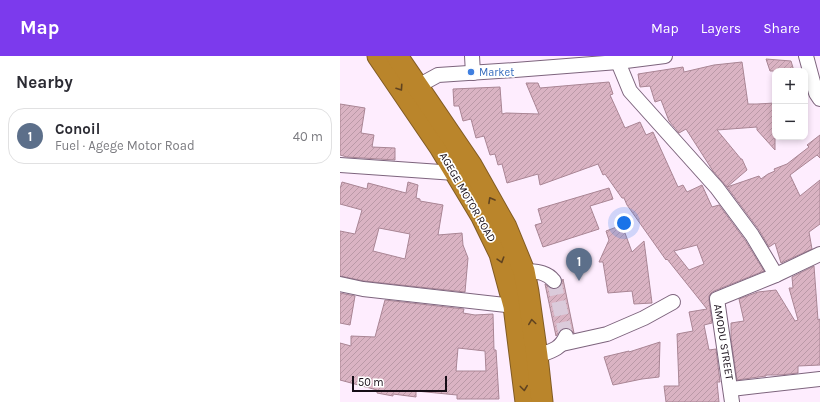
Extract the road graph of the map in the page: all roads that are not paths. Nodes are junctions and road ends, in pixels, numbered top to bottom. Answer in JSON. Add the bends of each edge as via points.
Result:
{"nodes":[{"id":1,"x":378,"y":56,"type":"edge"},
{"id":2,"x":397,"y":56,"type":"edge"},
{"id":3,"x":472,"y":56,"type":"edge"},
{"id":4,"x":665,"y":56,"type":"edge"},
{"id":5,"x":806,"y":56,"type":"edge"},
{"id":6,"x":617,"y":59,"type":"edge"},
{"id":7,"x":473,"y":73,"type":"junction"},
{"id":8,"x":418,"y":86,"type":"junction"},
{"id":9,"x":820,"y":99,"type":"edge"},
{"id":10,"x":340,"y":165,"type":"edge"},
{"id":11,"x":455,"y":173,"type":"junction"},
{"id":12,"x":820,"y":254,"type":"edge"},
{"id":13,"x":524,"y":271,"type":"junction"},
{"id":14,"x":776,"y":275,"type":"junction"},
{"id":15,"x":554,"y":281,"type":"dead end"},
{"id":16,"x":340,"y":284,"type":"edge"},
{"id":17,"x":673,"y":302,"type":"dead end"},
{"id":18,"x":514,"y":306,"type":"junction"},
{"id":19,"x":537,"y":356,"type":"junction"},
{"id":20,"x":820,"y":379,"type":"edge"},
{"id":21,"x":731,"y":395,"type":"edge"},
{"id":22,"x":526,"y":402,"type":"edge"},
{"id":23,"x":542,"y":402,"type":"edge"}],
"edges":[{"from":1,"to":11,"type":"highway","name":"AGEGE MOTOR ROAD","one_way":true},
{"from":2,"to":8,"type":"highway","name":"AGEGE MOTOR ROAD"},
{"from":3,"to":7,"type":"street"},
{"from":4,"to":6,"type":"street"},
{"from":5,"to":9,"type":"street"},
{"from":6,"to":7,"type":"street"},
{"from":6,"to":14,"type":"street","via":[[630,91],[717,188],[752,235]]},
{"from":7,"to":8,"type":"street","via":[[438,75]]},
{"from":13,"to":8,"type":"highway","name":"AGEGE MOTOR ROAD","one_way":true,"via":[[506,227],[471,165]]},
{"from":10,"to":11,"type":"street"},
{"from":11,"to":18,"type":"highway","name":"AGEGE MOTOR ROAD","one_way":true,"via":[[481,215],[500,254]]},
{"from":12,"to":14,"type":"street","name":"AMODU STREET"},
{"from":13,"to":15,"type":"street","via":[[540,272]]},
{"from":19,"to":13,"type":"highway","name":"AGEGE MOTOR ROAD","one_way":true},
{"from":14,"to":21,"type":"street","name":"AMODU STREET","via":[[717,299]]},
{"from":16,"to":18,"type":"street"},
{"from":17,"to":19,"type":"street","via":[[607,334],[564,340],[555,350]]},
{"from":18,"to":22,"type":"highway","name":"AGEGE MOTOR ROAD","one_way":true},
{"from":19,"to":23,"type":"highway","name":"AGEGE MOTOR ROAD"},
{"from":20,"to":21,"type":"street"}]}
